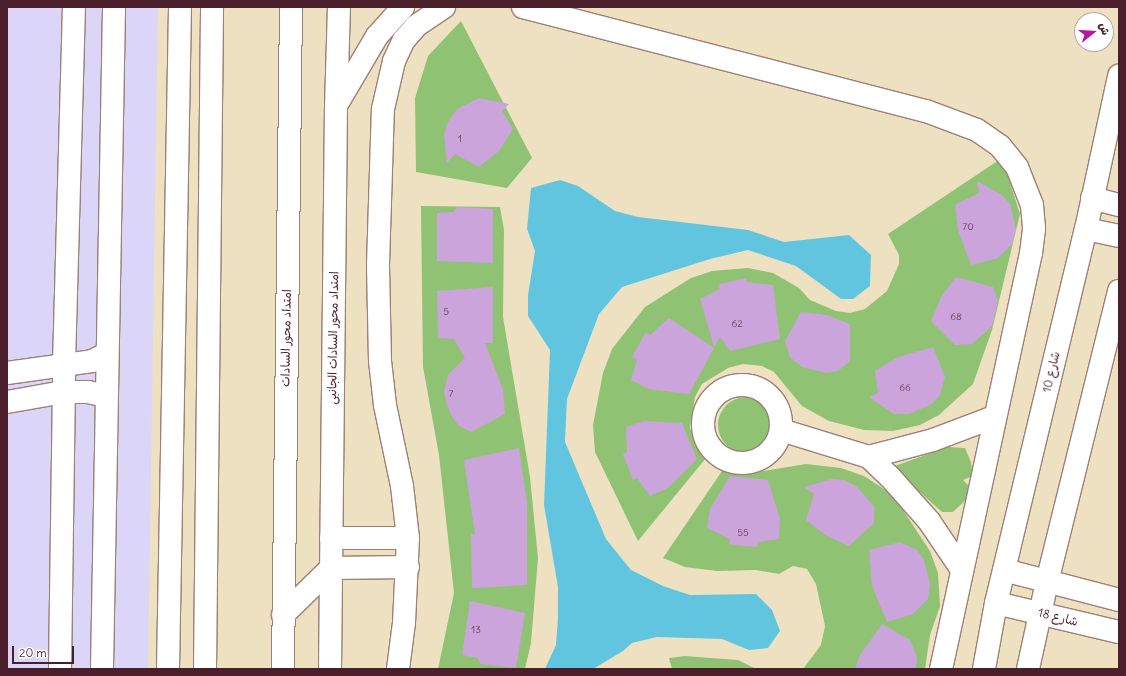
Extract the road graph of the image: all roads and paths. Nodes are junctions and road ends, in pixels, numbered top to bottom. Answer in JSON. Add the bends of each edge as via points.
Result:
{"nodes":[{"id":1,"x":74,"y":7,"type":"edge"},
{"id":2,"x":114,"y":7,"type":"edge"},
{"id":3,"x":180,"y":7,"type":"edge"},
{"id":4,"x":212,"y":7,"type":"edge"},
{"id":5,"x":291,"y":7,"type":"edge"},
{"id":6,"x":339,"y":7,"type":"edge"},
{"id":7,"x":403,"y":7,"type":"edge"},
{"id":8,"x":444,"y":7,"type":"edge"},
{"id":9,"x":523,"y":7,"type":"edge"},
{"id":10,"x":1119,"y":76,"type":"edge"},
{"id":11,"x":336,"y":107,"type":"junction"},
{"id":12,"x":1092,"y":198,"type":"junction"},
{"id":13,"x":1119,"y":205,"type":"edge"},
{"id":14,"x":1086,"y":229,"type":"junction"},
{"id":15,"x":1119,"y":236,"type":"edge"},
{"id":16,"x":1119,"y":291,"type":"edge"},
{"id":17,"x":106,"y":354,"type":"junction"},
{"id":18,"x":64,"y":364,"type":"junction"},
{"id":19,"x":7,"y":373,"type":"edge"},
{"id":20,"x":64,"y":392,"type":"junction"},
{"id":21,"x":106,"y":396,"type":"junction"},
{"id":22,"x":7,"y":402,"type":"edge"},
{"id":23,"x":994,"y":417,"type":"junction"},
{"id":24,"x":781,"y":430,"type":"dead end"},
{"id":25,"x":869,"y":457,"type":"junction"},
{"id":26,"x":331,"y":538,"type":"junction"},
{"id":27,"x":408,"y":538,"type":"junction"},
{"id":28,"x":408,"y":567,"type":"junction"},
{"id":29,"x":331,"y":568,"type":"junction"},
{"id":30,"x":962,"y":570,"type":"junction"},
{"id":31,"x":1004,"y":570,"type":"junction"},
{"id":32,"x":1047,"y":582,"type":"junction"},
{"id":33,"x":1119,"y":600,"type":"edge"},
{"id":34,"x":996,"y":603,"type":"junction"},
{"id":35,"x":1040,"y":612,"type":"junction"},
{"id":36,"x":283,"y":615,"type":"junction"},
{"id":37,"x":1119,"y":632,"type":"edge"},
{"id":38,"x":60,"y":669,"type":"edge"},
{"id":39,"x":102,"y":669,"type":"edge"},
{"id":40,"x":168,"y":669,"type":"edge"},
{"id":41,"x":205,"y":669,"type":"edge"},
{"id":42,"x":283,"y":669,"type":"edge"},
{"id":43,"x":330,"y":669,"type":"edge"},
{"id":44,"x":398,"y":669,"type":"edge"},
{"id":45,"x":941,"y":669,"type":"edge"},
{"id":46,"x":984,"y":669,"type":"edge"},
{"id":47,"x":1028,"y":669,"type":"edge"}],
"edges":[{"from":1,"to":18,"type":"street"},
{"from":2,"to":17,"type":"street"},
{"from":3,"to":40,"type":"street"},
{"from":4,"to":41,"type":"street"},
{"from":5,"to":36,"type":"street","name":"امتداد محور السادات"},
{"from":6,"to":11,"type":"street","name":"امتداد محور السادات الجانبى"},
{"from":7,"to":11,"type":"street","via":[[377,36]]},
{"from":8,"to":27,"type":"street","via":[[416,26],[404,40],[394,61],[383,109],[378,265],[380,361],[385,405],[402,486]]},
{"from":9,"to":23,"type":"street","via":[[926,111],[977,130],[1000,146],[1017,167],[1026,187],[1032,205],[1034,229],[1031,253]]},
{"from":10,"to":12,"type":"street","name":"شارع 10"},
{"from":11,"to":26,"type":"street","name":"امتداد محور السادات الجانبى"},
{"from":12,"to":13,"type":"street"},
{"from":12,"to":14,"type":"street","name":"شارع 10"},
{"from":14,"to":15,"type":"street"},
{"from":14,"to":31,"type":"street","name":"شارع 10"},
{"from":16,"to":32,"type":"street"},
{"from":17,"to":18,"type":"street","via":[[92,360]]},
{"from":17,"to":21,"type":"street"},
{"from":18,"to":19,"type":"street"},
{"from":18,"to":20,"type":"street"},
{"from":20,"to":21,"type":"street","via":[[88,392]]},
{"from":20,"to":22,"type":"street"},
{"from":20,"to":38,"type":"street"},
{"from":21,"to":39,"type":"street"},
{"from":23,"to":25,"type":"street","via":[[933,440]]},
{"from":23,"to":30,"type":"street"},
{"from":24,"to":25,"type":"street"},
{"from":25,"to":30,"type":"street","via":[[915,504]]},
{"from":26,"to":27,"type":"street"},
{"from":26,"to":29,"type":"street","name":"امتداد محور السادات الجانبى"},
{"from":27,"to":28,"type":"street"},
{"from":28,"to":29,"type":"street"},
{"from":28,"to":44,"type":"street"},
{"from":29,"to":36,"type":"street"},
{"from":29,"to":43,"type":"street","name":"امتداد محور السادات الجانبى"},
{"from":30,"to":45,"type":"street"},
{"from":31,"to":32,"type":"street"},
{"from":31,"to":34,"type":"street","name":"شارع 10"},
{"from":32,"to":33,"type":"street"},
{"from":32,"to":35,"type":"street"},
{"from":34,"to":35,"type":"street","name":"شارع 18"},
{"from":34,"to":46,"type":"street","name":"شارع 10"},
{"from":35,"to":37,"type":"street","name":"شارع 18"},
{"from":35,"to":47,"type":"street"},
{"from":36,"to":42,"type":"street","name":"امتداد محور السادات"}]}
